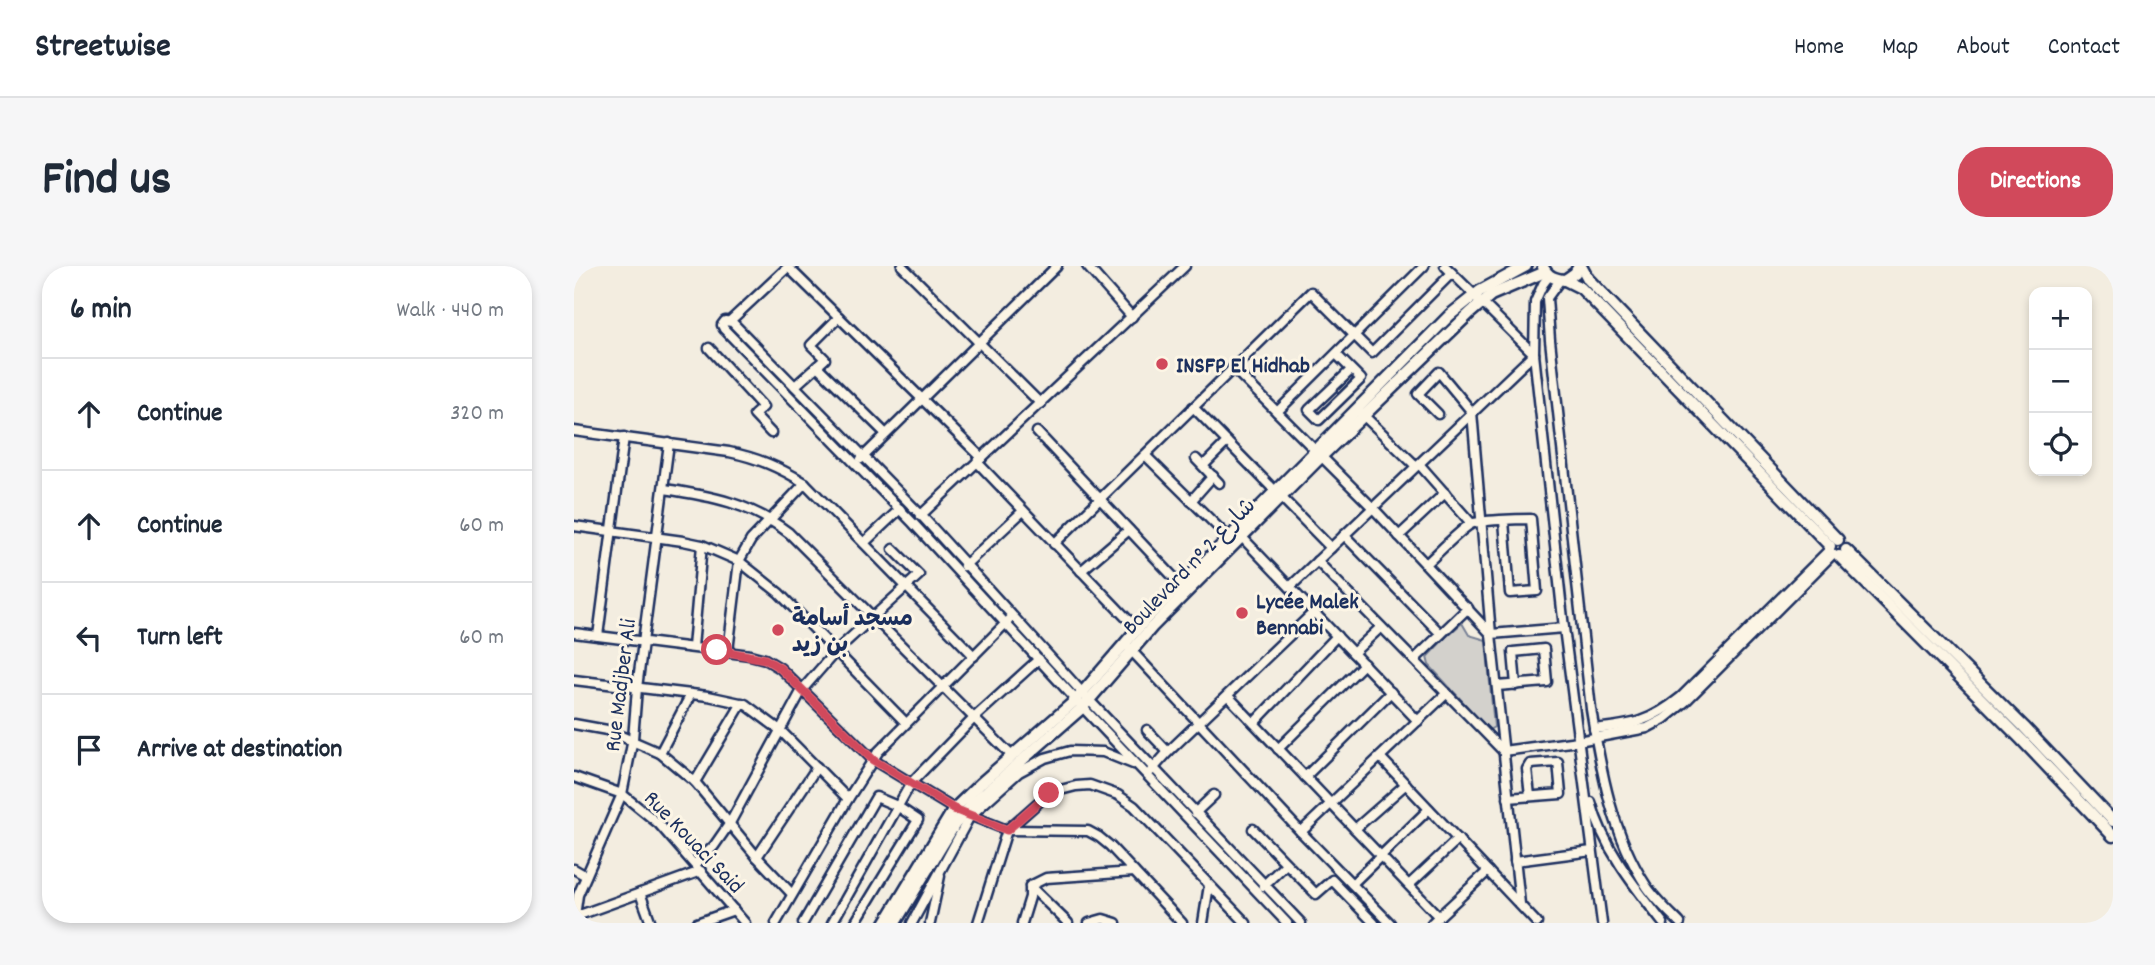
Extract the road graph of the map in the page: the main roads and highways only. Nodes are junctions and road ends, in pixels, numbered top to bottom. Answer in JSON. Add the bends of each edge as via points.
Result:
{"nodes":[{"id":1,"x":1526,"y":266,"type":"edge"},
{"id":2,"x":1580,"y":266,"type":"edge"},
{"id":3,"x":1546,"y":271,"type":"edge"},
{"id":4,"x":1563,"y":280,"type":"junction"},
{"id":5,"x":1478,"y":298,"type":"junction"},
{"id":6,"x":1236,"y":535,"type":"junction"},
{"id":7,"x":1836,"y":549,"type":"junction"},
{"id":8,"x":1084,"y":703,"type":"junction"},
{"id":9,"x":963,"y":813,"type":"junction"},
{"id":10,"x":2113,"y":821,"type":"edge"},
{"id":11,"x":2113,"y":836,"type":"edge"},
{"id":12,"x":885,"y":923,"type":"edge"},
{"id":13,"x":895,"y":923,"type":"edge"}],
"edges":[{"from":1,"to":5,"type":"main road","name":"Boulevard n° شارع 2"},
{"from":2,"to":4,"type":"main road"},
{"from":2,"to":7,"type":"main road"},
{"from":3,"to":4,"type":"main road"},
{"from":3,"to":5,"type":"main road","name":"Boulevard n° شارع 2"},
{"from":4,"to":7,"type":"main road","via":[[1581,288]]},
{"from":5,"to":6,"type":"main road","name":"Boulevard n° شارع 2","via":[[1450,315]]},
{"from":6,"to":8,"type":"main road","name":"Boulevard n° شارع 2"},
{"from":6,"to":8,"type":"main road","name":"Boulevard n° شارع 2","via":[[1124,641]]},
{"from":7,"to":10,"type":"main road","via":[[2024,727]]},
{"from":7,"to":11,"type":"main road"},
{"from":8,"to":9,"type":"main road","name":"Boulevard n° شارع 2"},
{"from":8,"to":9,"type":"main road","name":"Boulevard n° شارع 2","via":[[1011,755]]},
{"from":9,"to":12,"type":"main road","name":"Boulevard n° شارع 2"},
{"from":9,"to":13,"type":"main road","name":"Boulevard n° شارع 2"}]}
